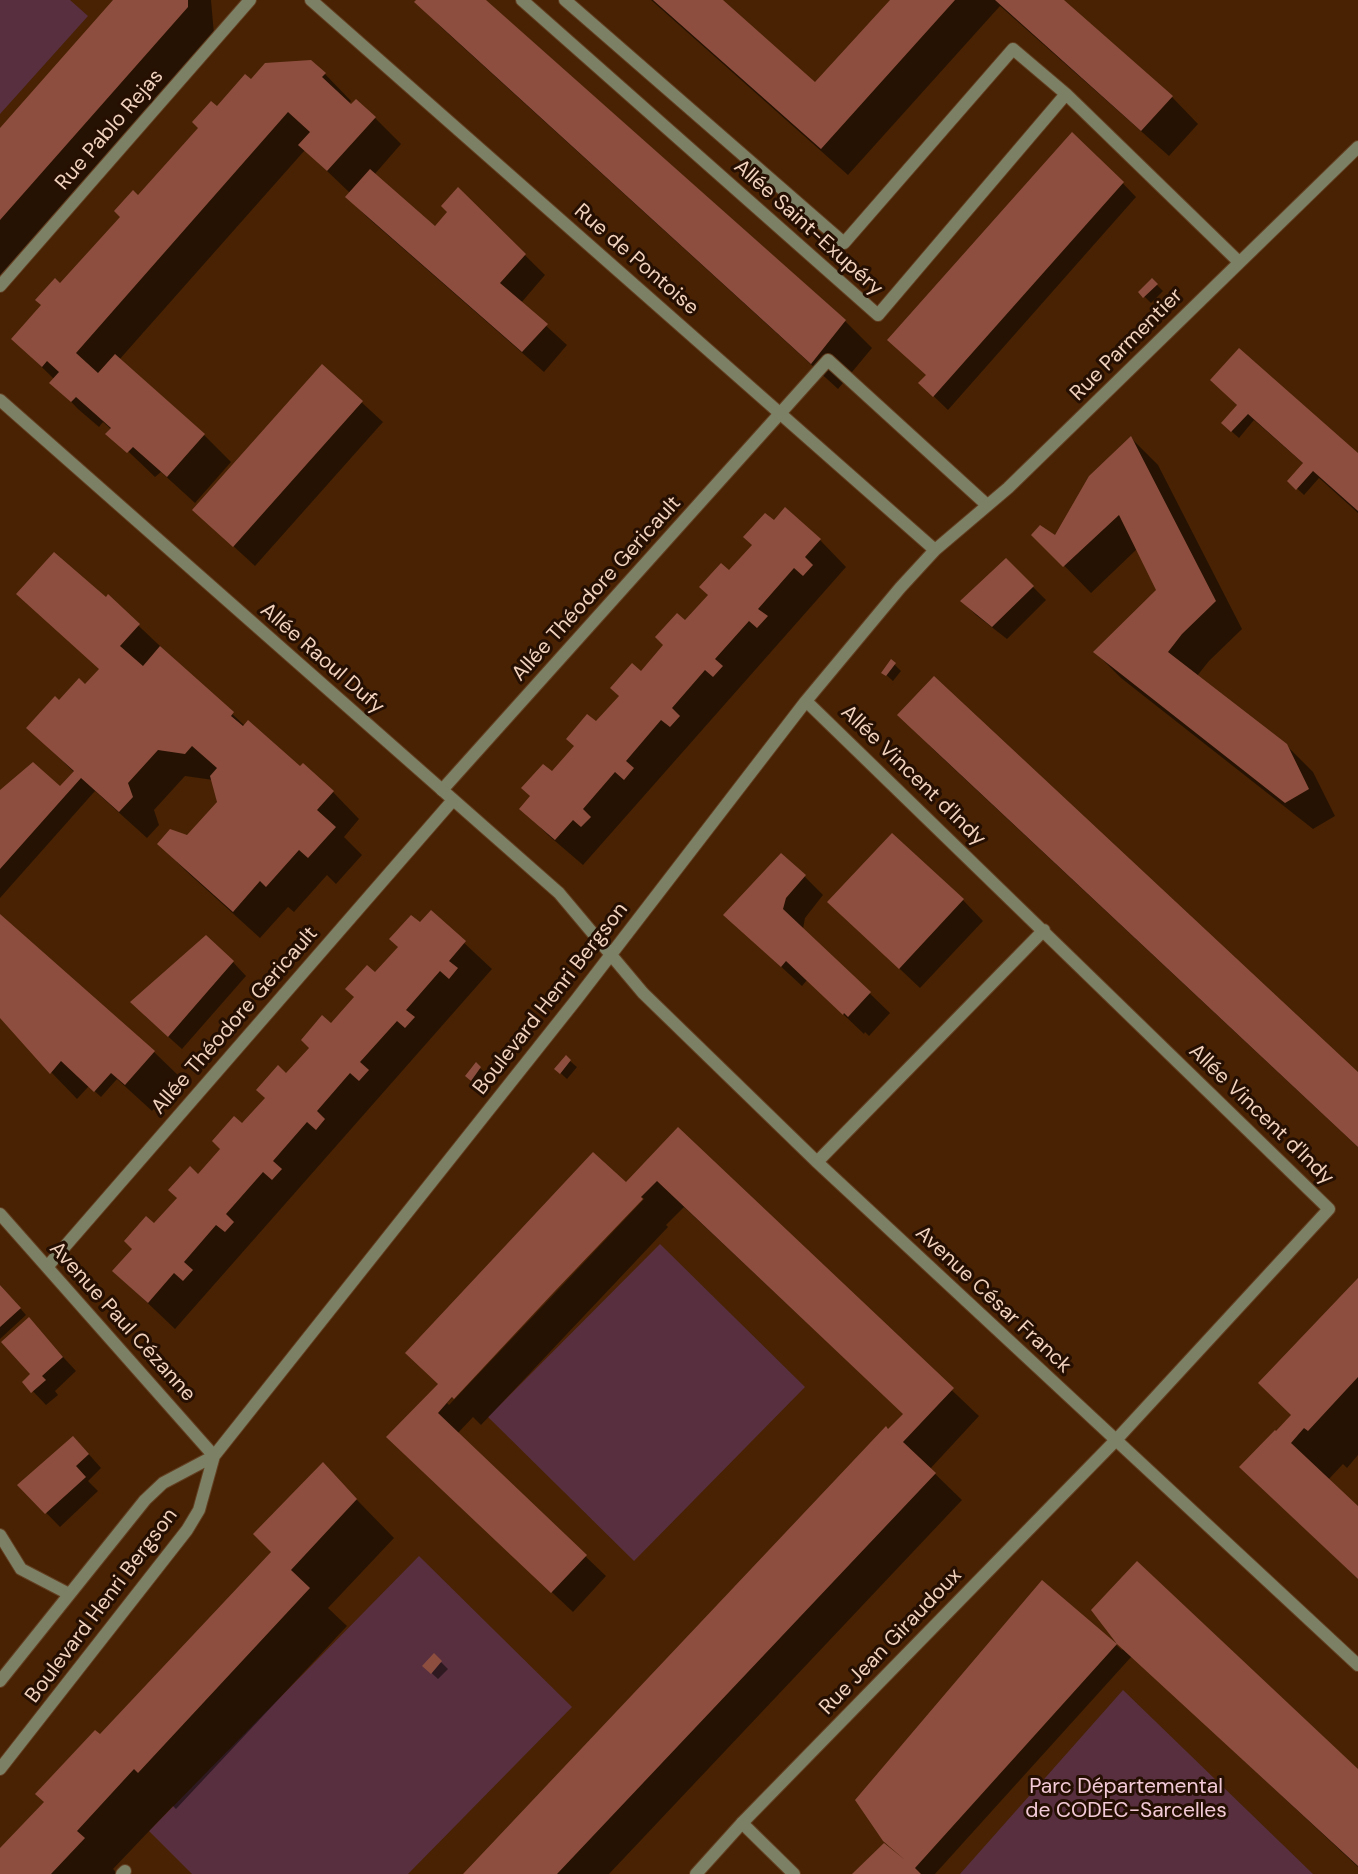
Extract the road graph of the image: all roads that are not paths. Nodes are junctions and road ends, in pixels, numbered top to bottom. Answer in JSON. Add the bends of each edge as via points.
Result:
{"nodes":[{"id":1,"x":250,"y":0,"type":"edge"},
{"id":2,"x":311,"y":0,"type":"edge"},
{"id":3,"x":522,"y":0,"type":"edge"},
{"id":4,"x":565,"y":0,"type":"edge"},
{"id":5,"x":1066,"y":94,"type":"junction"},
{"id":6,"x":1358,"y":147,"type":"edge"},
{"id":7,"x":1239,"y":262,"type":"junction"},
{"id":8,"x":0,"y":286,"type":"edge"},
{"id":9,"x":0,"y":400,"type":"edge"},
{"id":10,"x":781,"y":414,"type":"junction"},
{"id":11,"x":987,"y":505,"type":"junction"},
{"id":12,"x":935,"y":550,"type":"junction"},
{"id":13,"x":919,"y":567,"type":"joint"},
{"id":14,"x":806,"y":701,"type":"junction"},
{"id":15,"x":442,"y":790,"type":"junction"},
{"id":16,"x":453,"y":800,"type":"junction"},
{"id":17,"x":1044,"y":930,"type":"junction"},
{"id":18,"x":612,"y":954,"type":"junction"},
{"id":19,"x":817,"y":1162,"type":"junction"},
{"id":20,"x":0,"y":1214,"type":"edge"},
{"id":21,"x":47,"y":1267,"type":"junction"},
{"id":22,"x":1116,"y":1440,"type":"junction"},
{"id":23,"x":214,"y":1456,"type":"junction"},
{"id":24,"x":0,"y":1535,"type":"edge"},
{"id":25,"x":69,"y":1594,"type":"junction"},
{"id":26,"x":1358,"y":1665,"type":"edge"},
{"id":27,"x":0,"y":1681,"type":"edge"},
{"id":28,"x":0,"y":1769,"type":"edge"},
{"id":29,"x":742,"y":1823,"type":"junction"},
{"id":30,"x":696,"y":1874,"type":"edge"},
{"id":31,"x":795,"y":1874,"type":"edge"}],
"edges":[{"from":1,"to":8,"type":"street","name":"Rue Pablo Rejas"},
{"from":2,"to":10,"type":"street","name":"Rue de Pontoise"},
{"from":3,"to":5,"type":"street","name":"Allée Saint-Exupéry","via":[[878,315]]},
{"from":4,"to":5,"type":"street","name":"Allée Saint-Exupéry","via":[[844,243],[1013,49]]},
{"from":5,"to":7,"type":"street","name":"Allée Saint-Exupéry"},
{"from":6,"to":7,"type":"street","name":"Rue Parmentier"},
{"from":7,"to":11,"type":"street","name":"Rue Parmentier"},
{"from":9,"to":15,"type":"street","name":"Allée Raoul Dufy"},
{"from":10,"to":11,"type":"street","name":"Allée Théodore Gericault","via":[[828,360]]},
{"from":10,"to":12,"type":"street","name":"Rue de Pontoise"},
{"from":10,"to":15,"type":"street","name":"Allée Théodore Gericault"},
{"from":11,"to":12,"type":"street","name":"Rue Parmentier"},
{"from":12,"to":13,"type":"street","name":"Rue Parmentier"},
{"from":13,"to":14,"type":"street","name":"Boulevard Henri Bergson"},
{"from":14,"to":17,"type":"street","name":"Allée Vincent d'Indy"},
{"from":14,"to":18,"type":"street","name":"Boulevard Henri Bergson"},
{"from":15,"to":16,"type":"street","name":"Allée Raoul Dufy"},
{"from":16,"to":18,"type":"street","name":"Allée Raoul Dufy","via":[[559,893]]},
{"from":16,"to":21,"type":"street","name":"Allée Théodore Gericault"},
{"from":17,"to":19,"type":"street"},
{"from":17,"to":22,"type":"street","name":"Allée Vincent d'Indy","via":[[1329,1209]]},
{"from":18,"to":19,"type":"street","name":"Avenue César Franck","via":[[644,993]]},
{"from":18,"to":23,"type":"street","name":"Boulevard Henri Bergson"},
{"from":19,"to":22,"type":"street","name":"Avenue César Franck"},
{"from":20,"to":21,"type":"street","name":"Avenue Paul Cézanne"},
{"from":21,"to":23,"type":"street","name":"Avenue Paul Cézanne"},
{"from":22,"to":26,"type":"street","name":"Avenue César Franck"},
{"from":22,"to":29,"type":"street","name":"Rue Jean Giraudoux"},
{"from":23,"to":25,"type":"street","name":"Boulevard Henri Bergson","via":[[163,1482]]},
{"from":23,"to":28,"type":"street","name":"Boulevard Henri Bergson","via":[[199,1510],[187,1530]]},
{"from":24,"to":25,"type":"street","via":[[21,1569]]},
{"from":25,"to":27,"type":"street","name":"Boulevard Henri Bergson"},
{"from":29,"to":30,"type":"street","name":"Rue Jean Giraudoux"},
{"from":29,"to":31,"type":"street"}]}
